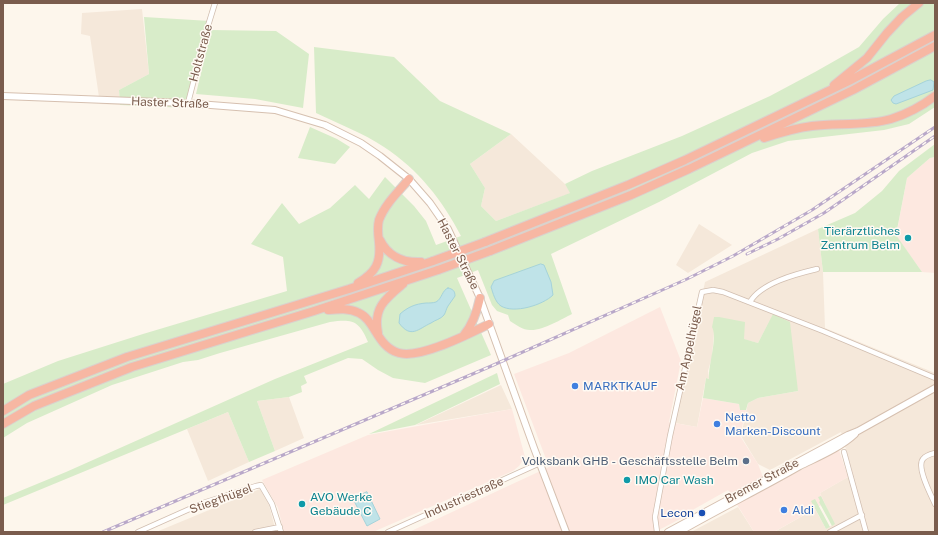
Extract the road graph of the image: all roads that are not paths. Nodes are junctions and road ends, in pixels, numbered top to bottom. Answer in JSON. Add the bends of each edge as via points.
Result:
{"nodes":[{"id":1,"x":215,"y":3,"type":"edge"},
{"id":2,"x":919,"y":3,"type":"edge"},
{"id":3,"x":935,"y":35,"type":"edge"},
{"id":4,"x":935,"y":46,"type":"edge"},
{"id":5,"x":827,"y":91,"type":"junction"},
{"id":6,"x":3,"y":96,"type":"edge"},
{"id":7,"x":935,"y":96,"type":"edge"},
{"id":8,"x":188,"y":103,"type":"junction"},
{"id":9,"x":738,"y":146,"type":"junction"},
{"id":10,"x":409,"y":179,"type":"junction"},
{"id":11,"x":378,"y":237,"type":"junction"},
{"id":12,"x":433,"y":261,"type":"junction"},
{"id":13,"x":817,"y":269,"type":"dead end"},
{"id":14,"x":408,"y":280,"type":"junction"},
{"id":15,"x":349,"y":289,"type":"junction"},
{"id":16,"x":480,"y":298,"type":"junction"},
{"id":17,"x":750,"y":302,"type":"junction"},
{"id":18,"x":314,"y":311,"type":"junction"},
{"id":19,"x":489,"y":324,"type":"junction"},
{"id":20,"x":378,"y":336,"type":"junction"},
{"id":21,"x":463,"y":336,"type":"junction"},
{"id":22,"x":935,"y":378,"type":"edge"},
{"id":23,"x":935,"y":388,"type":"edge"},
{"id":24,"x":3,"y":411,"type":"edge"},
{"id":25,"x":3,"y":424,"type":"edge"},
{"id":26,"x":858,"y":431,"type":"junction"},
{"id":27,"x":844,"y":452,"type":"dead end"},
{"id":28,"x":935,"y":453,"type":"edge"},
{"id":29,"x":540,"y":463,"type":"junction"},
{"id":30,"x":935,"y":504,"type":"edge"},
{"id":31,"x":862,"y":515,"type":"junction"},
{"id":32,"x":280,"y":530,"type":"edge"},
{"id":33,"x":138,"y":532,"type":"edge"},
{"id":34,"x":255,"y":532,"type":"edge"},
{"id":35,"x":388,"y":532,"type":"edge"},
{"id":36,"x":566,"y":532,"type":"edge"},
{"id":37,"x":657,"y":532,"type":"edge"},
{"id":38,"x":668,"y":532,"type":"edge"},
{"id":39,"x":679,"y":532,"type":"edge"},
{"id":40,"x":830,"y":532,"type":"edge"},
{"id":41,"x":866,"y":532,"type":"edge"}],
"edges":[{"from":1,"to":8,"type":"street","name":"Holtstraße"},
{"from":2,"to":5,"type":"highway","via":[[897,22],[867,58]]},
{"from":3,"to":5,"type":"highway"},
{"from":4,"to":9,"type":"highway","via":[[853,90]]},
{"from":5,"to":12,"type":"highway","bridge":true,"via":[[635,182]]},
{"from":6,"to":8,"type":"street","name":"Haster Straße"},
{"from":7,"to":9,"type":"highway","via":[[910,112],[890,119],[810,126]]},
{"from":8,"to":10,"type":"street","name":"Haster Straße","via":[[275,110],[325,125],[361,143]]},
{"from":9,"to":14,"type":"highway","bridge":true,"via":[[631,195],[490,252]]},
{"from":10,"to":11,"type":"highway","via":[[386,206],[380,220]]},
{"from":10,"to":16,"type":"street","name":"Haster Straße","via":[[448,229]]},
{"from":11,"to":12,"type":"highway","via":[[382,246],[398,259],[410,262]]},
{"from":11,"to":15,"type":"highway","via":[[378,263],[365,279]]},
{"from":12,"to":15,"type":"highway"},
{"from":13,"to":17,"type":"street","via":[[785,277],[757,293]]},
{"from":14,"to":18,"type":"highway"},
{"from":14,"to":20,"type":"highway","via":[[380,306],[376,325]]},
{"from":15,"to":24,"type":"highway","via":[[127,357],[29,395]]},
{"from":16,"to":19,"type":"street","name":"Haster Straße"},
{"from":16,"to":21,"type":"highway","via":[[474,318]]},
{"from":17,"to":22,"type":"street","name":"Am Appelhügel"},
{"from":17,"to":37,"type":"street","name":"Am Appelhügel","via":[[723,292],[702,292],[654,517]]},
{"from":18,"to":20,"type":"highway","via":[[347,309],[360,313]]},
{"from":18,"to":25,"type":"highway","via":[[132,367],[34,406]]},
{"from":19,"to":21,"type":"highway"},
{"from":19,"to":29,"type":"street","name":"Haster Straße"},
{"from":20,"to":21,"type":"highway","via":[[391,350],[413,354]]},
{"from":23,"to":26,"type":"street","name":"Bremer Straße"},
{"from":26,"to":38,"type":"street","name":"Bremer Straße"},
{"from":26,"to":39,"type":"street","name":"Bremer Straße","via":[[850,439]]},
{"from":27,"to":31,"type":"street"},
{"from":28,"to":30,"type":"street","via":[[923,459],[921,464]]},
{"from":29,"to":35,"type":"street","name":"Industriestraße"},
{"from":29,"to":36,"type":"street","name":"Haster Straße"},
{"from":31,"to":40,"type":"street"},
{"from":31,"to":41,"type":"street"},
{"from":32,"to":33,"type":"street","name":"Stiegthügel","via":[[272,504],[261,485],[203,503]]},
{"from":32,"to":34,"type":"street","name":"Stiegthügel"}]}
